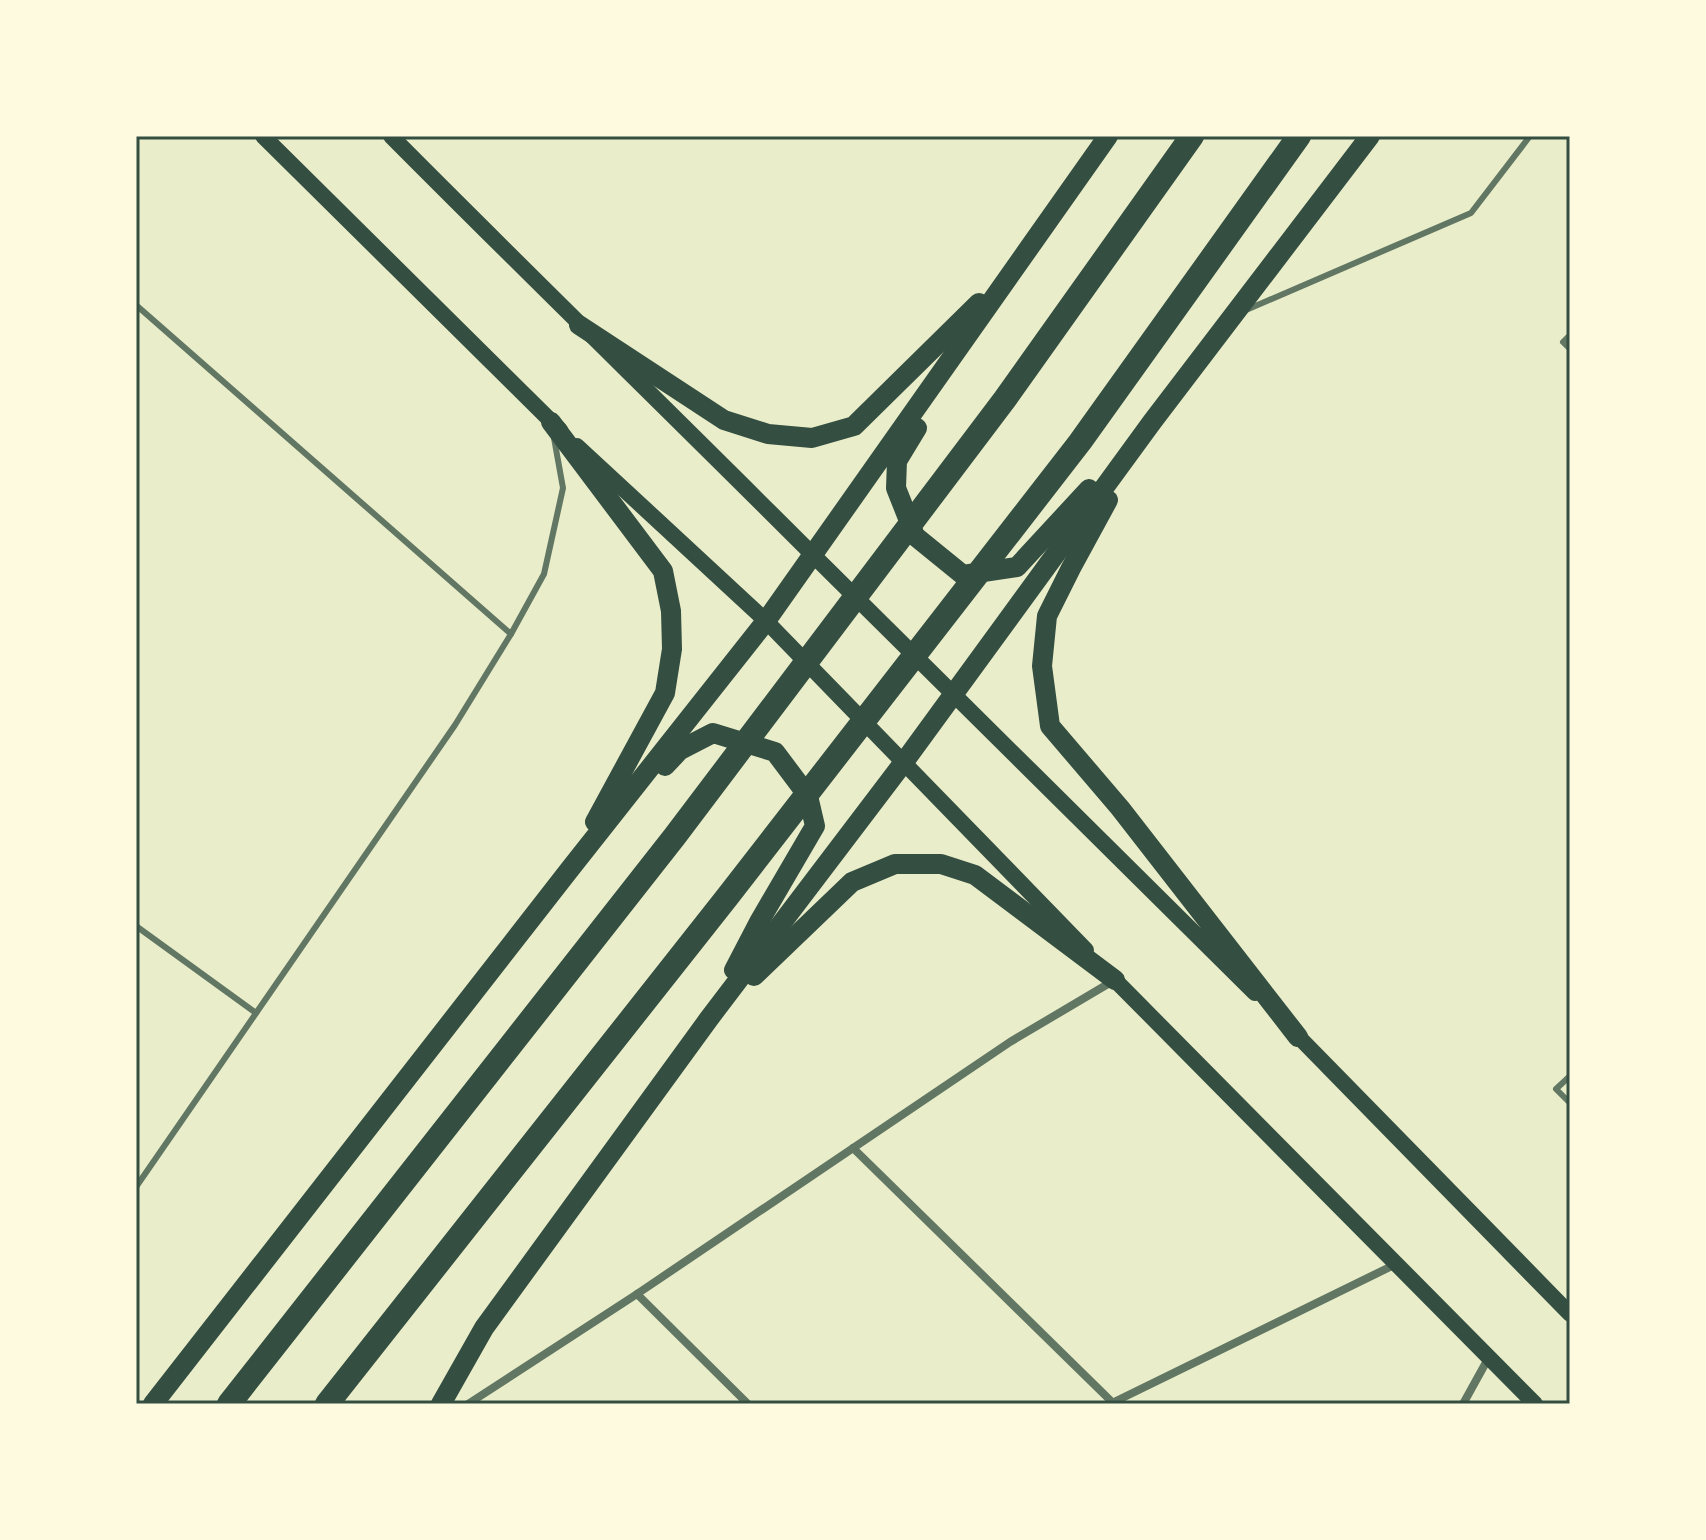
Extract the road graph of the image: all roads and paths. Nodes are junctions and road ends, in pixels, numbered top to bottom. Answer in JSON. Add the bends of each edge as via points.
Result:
{"nodes":[{"id":1,"x":263,"y":136,"type":"edge"},
{"id":2,"x":391,"y":136,"type":"edge"},
{"id":3,"x":1108,"y":136,"type":"edge"},
{"id":4,"x":1192,"y":136,"type":"edge"},
{"id":5,"x":1299,"y":136,"type":"edge"},
{"id":6,"x":1370,"y":136,"type":"edge"},
{"id":7,"x":1530,"y":136,"type":"edge"},
{"id":8,"x":1018,"y":263,"type":"junction"},
{"id":9,"x":136,"y":305,"type":"edge"},
{"id":10,"x":1231,"y":316,"type":"junction"},
{"id":11,"x":579,"y":325,"type":"junction"},
{"id":12,"x":1570,"y":335,"type":"edge"},
{"id":13,"x":1570,"y":349,"type":"edge"},
{"id":14,"x":551,"y":422,"type":"junction"},
{"id":15,"x":1152,"y":422,"type":"junction"},
{"id":16,"x":813,"y":554,"type":"junction"},
{"id":17,"x":766,"y":621,"type":"junction"},
{"id":18,"x":511,"y":634,"type":"junction"},
{"id":19,"x":953,"y":695,"type":"junction"},
{"id":20,"x":904,"y":762,"type":"junction"},
{"id":21,"x":570,"y":869,"type":"junction"},
{"id":22,"x":136,"y":926,"type":"edge"},
{"id":23,"x":1115,"y":980,"type":"junction"},
{"id":24,"x":256,"y":1013,"type":"junction"},
{"id":25,"x":708,"y":1020,"type":"junction"},
{"id":26,"x":1298,"y":1037,"type":"junction"},
{"id":27,"x":1570,"y":1076,"type":"edge"},
{"id":28,"x":1570,"y":1103,"type":"edge"},
{"id":29,"x":853,"y":1148,"type":"junction"},
{"id":30,"x":136,"y":1187,"type":"edge"},
{"id":31,"x":1396,"y":1264,"type":"junction"},
{"id":32,"x":637,"y":1294,"type":"junction"},
{"id":33,"x":1570,"y":1314,"type":"edge"},
{"id":34,"x":1489,"y":1357,"type":"junction"},
{"id":35,"x":1111,"y":1403,"type":"edge"},
{"id":36,"x":153,"y":1404,"type":"edge"},
{"id":37,"x":229,"y":1404,"type":"edge"},
{"id":38,"x":327,"y":1404,"type":"edge"},
{"id":39,"x":441,"y":1404,"type":"edge"},
{"id":40,"x":468,"y":1404,"type":"edge"},
{"id":41,"x":748,"y":1404,"type":"edge"},
{"id":42,"x":1463,"y":1404,"type":"edge"},
{"id":43,"x":1535,"y":1404,"type":"edge"}],
"edges":[{"from":1,"to":14,"type":"main road"},
{"from":2,"to":11,"type":"main road"},
{"from":3,"to":8,"type":"main road"},
{"from":4,"to":37,"type":"highway","via":[[1005,399],[675,836]]},
{"from":5,"to":38,"type":"highway","via":[[1080,442]]},
{"from":6,"to":10,"type":"main road"},
{"from":7,"to":10,"type":"lane","via":[[1471,213]]},
{"from":8,"to":11,"type":"main road","via":[[854,426],[812,438],[768,434],[724,420]]},
{"from":8,"to":15,"type":"main road","via":[[897,461],[896,488],[915,536],[963,575],[1017,567]]},
{"from":8,"to":16,"type":"main road"},
{"from":9,"to":18,"type":"lane"},
{"from":10,"to":15,"type":"main road"},
{"from":11,"to":16,"type":"main road"},
{"from":12,"to":13,"type":"lane","via":[[1563,342]]},
{"from":14,"to":17,"type":"main road"},
{"from":14,"to":18,"type":"lane","via":[[563,488],[544,574]]},
{"from":14,"to":21,"type":"main road","via":[[663,571],[671,611],[665,693]]},
{"from":15,"to":19,"type":"main road"},
{"from":15,"to":26,"type":"main road","via":[[1047,616],[1042,666],[1050,726]]},
{"from":16,"to":17,"type":"main road"},
{"from":16,"to":19,"type":"main road"},
{"from":17,"to":20,"type":"main road"},
{"from":17,"to":21,"type":"main road"},
{"from":18,"to":24,"type":"lane","via":[[455,725]]},
{"from":19,"to":20,"type":"main road"},
{"from":19,"to":26,"type":"main road"},
{"from":20,"to":23,"type":"main road"},
{"from":20,"to":25,"type":"main road"},
{"from":21,"to":25,"type":"main road","via":[[680,750],[713,733],[775,752],[808,796],[815,826]]},
{"from":21,"to":36,"type":"main road"},
{"from":22,"to":24,"type":"lane"},
{"from":23,"to":25,"type":"main road","via":[[975,875],[941,864],[895,864],[852,882]]},
{"from":23,"to":29,"type":"street","via":[[1010,1042]]},
{"from":23,"to":31,"type":"main road"},
{"from":24,"to":30,"type":"lane"},
{"from":25,"to":39,"type":"main road","via":[[484,1328]]},
{"from":26,"to":33,"type":"main road"},
{"from":27,"to":28,"type":"lane","via":[[1556,1089]]},
{"from":29,"to":32,"type":"street"},
{"from":29,"to":35,"type":"street"},
{"from":31,"to":34,"type":"main road"},
{"from":31,"to":35,"type":"street"},
{"from":32,"to":40,"type":"street"},
{"from":32,"to":41,"type":"street"},
{"from":34,"to":42,"type":"street"},
{"from":34,"to":43,"type":"main road"}]}
